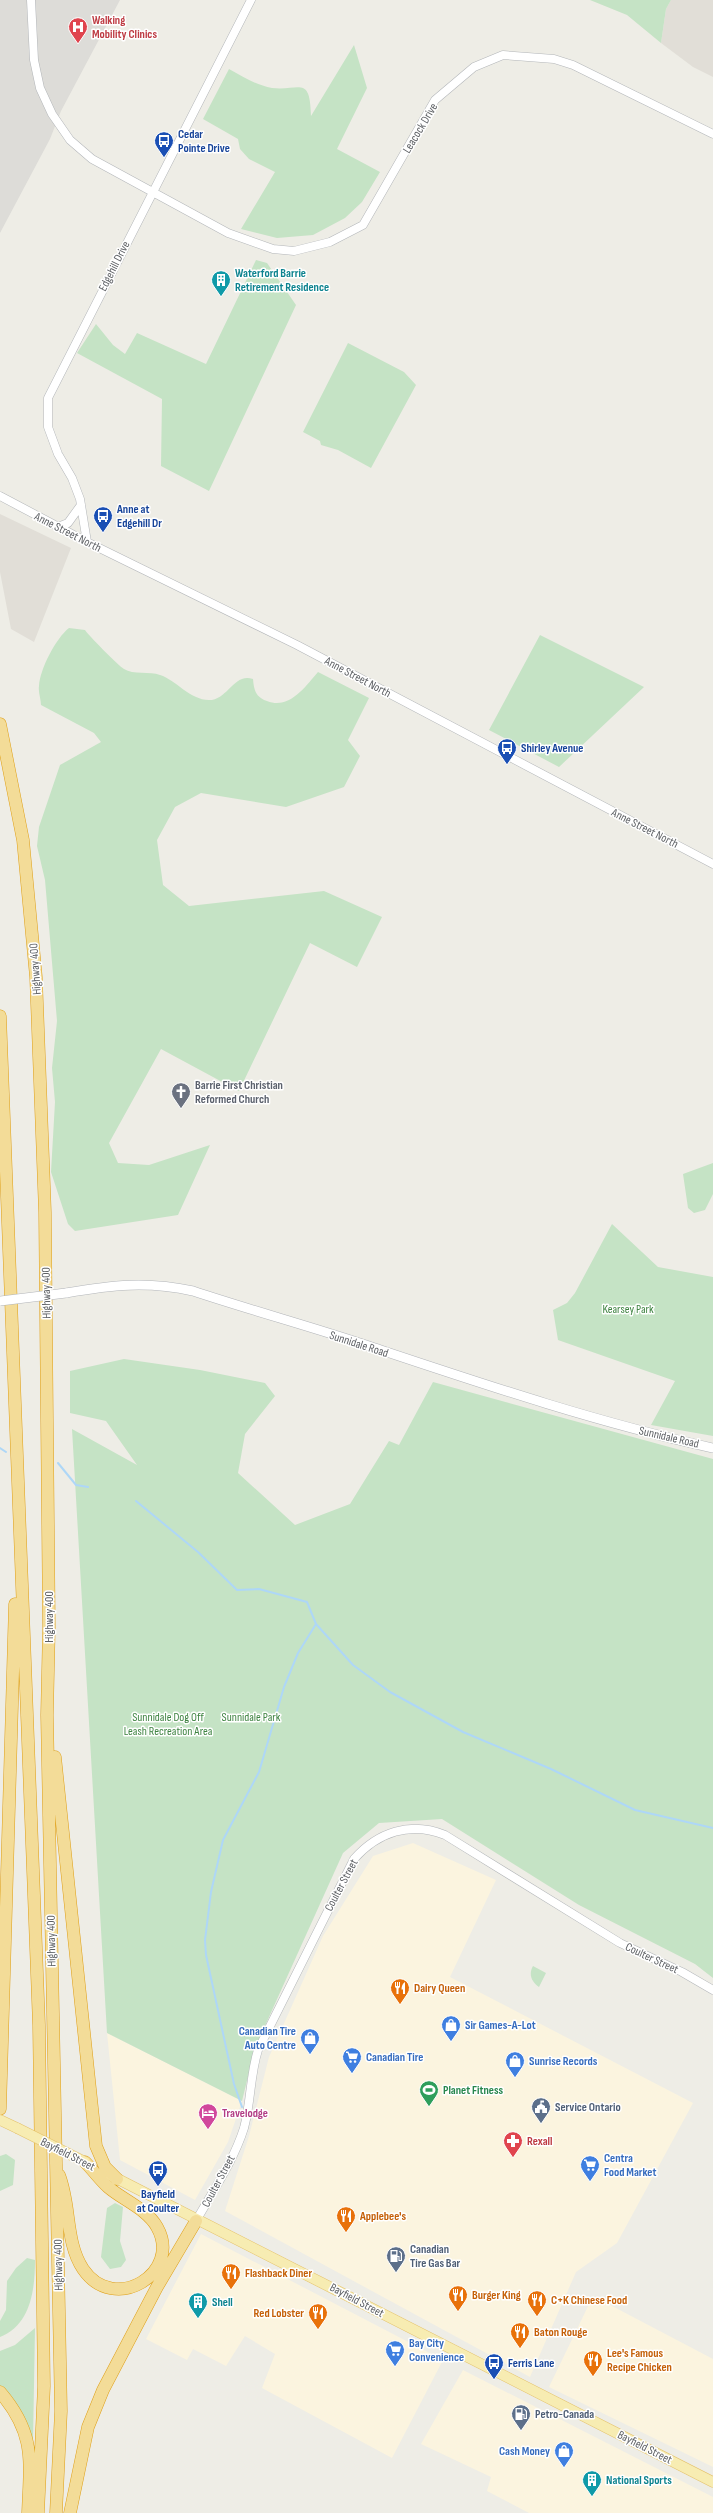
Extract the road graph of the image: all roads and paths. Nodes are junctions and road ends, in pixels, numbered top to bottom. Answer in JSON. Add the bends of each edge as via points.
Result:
{"nodes":[{"id":1,"x":31,"y":0,"type":"edge"},
{"id":2,"x":251,"y":0,"type":"edge"},
{"id":3,"x":713,"y":134,"type":"edge"},
{"id":4,"x":153,"y":191,"type":"junction"},
{"id":5,"x":0,"y":496,"type":"edge"},
{"id":6,"x":81,"y":505,"type":"junction"},
{"id":7,"x":58,"y":527,"type":"junction"},
{"id":8,"x":87,"y":542,"type":"junction"},
{"id":9,"x":0,"y":724,"type":"edge"},
{"id":10,"x":713,"y":864,"type":"edge"},
{"id":11,"x":0,"y":1016,"type":"edge"},
{"id":12,"x":0,"y":1301,"type":"edge"},
{"id":13,"x":713,"y":1448,"type":"edge"},
{"id":14,"x":19,"y":1513,"type":"junction"},
{"id":15,"x":47,"y":1715,"type":"junction"},
{"id":16,"x":713,"y":1990,"type":"edge"},
{"id":17,"x":0,"y":2109,"type":"edge"},
{"id":18,"x":0,"y":2120,"type":"edge"},
{"id":19,"x":85,"y":2162,"type":"junction"},
{"id":20,"x":55,"y":2167,"type":"junction"},
{"id":21,"x":117,"y":2179,"type":"junction"},
{"id":22,"x":196,"y":2220,"type":"junction"},
{"id":23,"x":0,"y":2392,"type":"edge"},
{"id":24,"x":713,"y":2482,"type":"edge"},
{"id":25,"x":28,"y":2513,"type":"edge"},
{"id":26,"x":38,"y":2513,"type":"edge"},
{"id":27,"x":56,"y":2513,"type":"edge"},
{"id":28,"x":70,"y":2513,"type":"edge"}],
"edges":[{"from":1,"to":4,"type":"street","via":[[34,60],[40,88],[52,114],[70,140],[92,159]]},
{"from":2,"to":4,"type":"street","name":"Edgehill Drive"},
{"from":3,"to":4,"type":"street","name":"Leacock Drive","via":[[573,65],[554,59],[503,55],[474,67],[435,100],[363,225],[330,242],[294,251],[273,249],[228,233]]},
{"from":4,"to":6,"type":"street","name":"Edgehill Drive","via":[[48,398],[48,427],[58,454],[72,478]]},
{"from":5,"to":7,"type":"street","name":"Anne Street North"},
{"from":6,"to":7,"type":"street","via":[[68,523]]},
{"from":6,"to":8,"type":"street","name":"Edgehill Drive"},
{"from":7,"to":8,"type":"street","name":"Anne Street North"},
{"from":8,"to":10,"type":"street","name":"Anne Street North","via":[[297,645]]},
{"from":9,"to":15,"type":"highway","name":"Highway 400","via":[[23,840],[36,977],[45,1212],[49,1627]]},
{"from":11,"to":14,"type":"highway","name":"Highway 400"},
{"from":12,"to":13,"type":"main road","name":"Sunnidale Road","bridge":true,"via":[[135,1283],[168,1285],[365,1345],[455,1377],[646,1432]]},
{"from":14,"to":17,"type":"highway","via":[[10,1711],[7,1914]]},
{"from":14,"to":26,"type":"highway","name":"Highway 400","via":[[39,2041],[44,2386]]},
{"from":15,"to":20,"type":"highway","name":"Highway 400"},
{"from":15,"to":21,"type":"highway","via":[[56,1760],[96,2146],[106,2167]]},
{"from":16,"to":22,"type":"street","name":"Coulter Street","via":[[682,1972],[620,1943],[445,1835],[409,1828],[384,1835],[363,1849],[350,1865],[258,2050],[244,2128],[223,2174]]},
{"from":18,"to":19,"type":"main road","name":"Bayfield Street","bridge":true},
{"from":19,"to":20,"type":"highway","via":[[108,2186],[139,2209],[157,2227],[162,2252],[151,2276],[140,2285],[128,2289],[112,2289],[92,2280],[83,2270],[77,2260],[64,2187]]},
{"from":19,"to":21,"type":"main road","name":"Bayfield Street"},
{"from":20,"to":27,"type":"highway","name":"Highway 400","via":[[61,2411]]},
{"from":21,"to":22,"type":"main road","name":"Bayfield Street"},
{"from":22,"to":24,"type":"main road","name":"Bayfield Street","via":[[335,2288],[454,2352]]},
{"from":22,"to":28,"type":"highway","via":[[157,2287],[103,2390],[88,2427]]},
{"from":23,"to":25,"type":"highway","via":[[16,2413],[27,2436],[30,2459]]}]}
